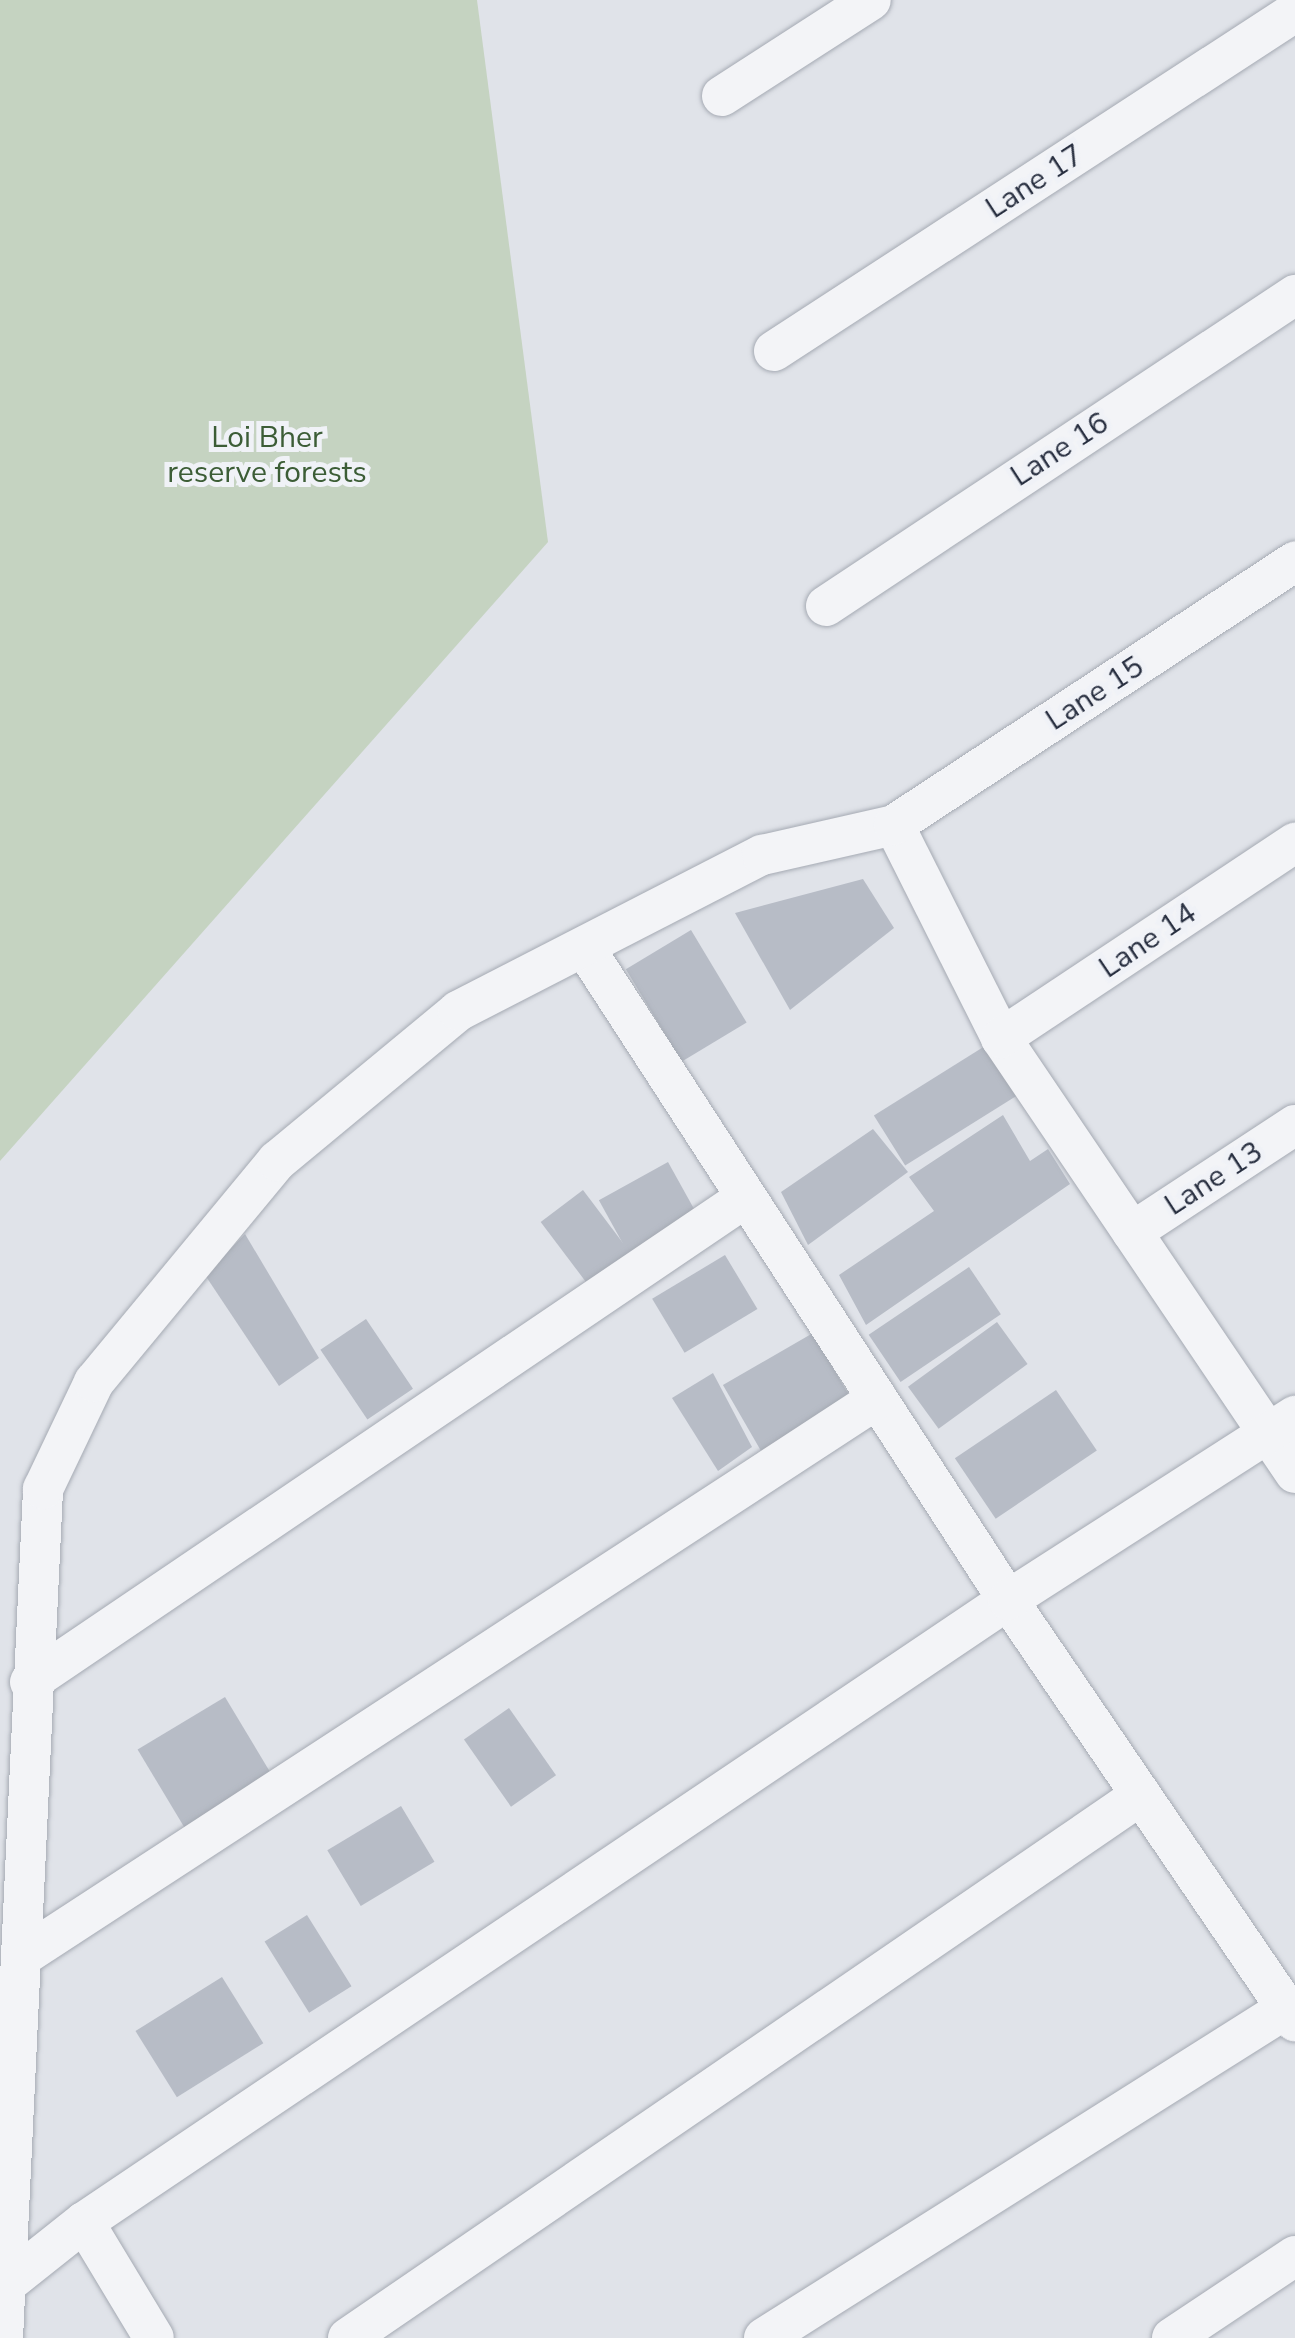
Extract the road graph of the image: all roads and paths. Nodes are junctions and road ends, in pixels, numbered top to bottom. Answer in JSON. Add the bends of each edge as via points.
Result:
{"nodes":[{"id":1,"x":871,"y":0,"type":"edge"},
{"id":2,"x":1295,"y":12,"type":"edge"},
{"id":3,"x":722,"y":96,"type":"dead end"},
{"id":4,"x":1295,"y":295,"type":"edge"},
{"id":5,"x":774,"y":351,"type":"dead end"},
{"id":6,"x":1295,"y":562,"type":"edge"},
{"id":7,"x":826,"y":606,"type":"dead end"},
{"id":8,"x":894,"y":825,"type":"junction"},
{"id":9,"x":1295,"y":844,"type":"edge"},
{"id":10,"x":586,"y":950,"type":"junction"},
{"id":11,"x":1001,"y":1038,"type":"junction"},
{"id":12,"x":1295,"y":1125,"type":"edge"},
{"id":13,"x":745,"y":1198,"type":"junction"},
{"id":14,"x":1132,"y":1232,"type":"junction"},
{"id":15,"x":877,"y":1399,"type":"junction"},
{"id":16,"x":1282,"y":1425,"type":"edge"},
{"id":17,"x":1295,"y":1473,"type":"edge"},
{"id":18,"x":1008,"y":1600,"type":"junction"},
{"id":19,"x":30,"y":1682,"type":"junction"},
{"id":20,"x":1141,"y":1796,"type":"junction"},
{"id":21,"x":22,"y":1956,"type":"junction"},
{"id":22,"x":1291,"y":2014,"type":"edge"},
{"id":23,"x":84,"y":2222,"type":"junction"},
{"id":24,"x":1295,"y":2256,"type":"edge"},
{"id":25,"x":6,"y":2284,"type":"junction"},
{"id":26,"x":2,"y":2338,"type":"edge"},
{"id":27,"x":154,"y":2338,"type":"edge"},
{"id":28,"x":348,"y":2338,"type":"edge"},
{"id":29,"x":764,"y":2338,"type":"edge"},
{"id":30,"x":1172,"y":2338,"type":"edge"}],
"edges":[{"from":1,"to":3,"type":"street"},
{"from":2,"to":5,"type":"street","name":"Lane 17"},
{"from":4,"to":7,"type":"street","name":"Lane 16"},
{"from":6,"to":8,"type":"street","name":"Lane 15"},
{"from":8,"to":10,"type":"street","via":[[762,855]]},
{"from":8,"to":11,"type":"street"},
{"from":9,"to":11,"type":"street","name":"Lane 14"},
{"from":10,"to":13,"type":"street"},
{"from":10,"to":19,"type":"street","via":[[458,1011],[277,1162],[94,1382],[43,1489]]},
{"from":11,"to":14,"type":"street"},
{"from":12,"to":14,"type":"street","name":"Lane 13"},
{"from":13,"to":15,"type":"street"},
{"from":13,"to":19,"type":"street"},
{"from":14,"to":16,"type":"street"},
{"from":15,"to":18,"type":"street"},
{"from":15,"to":21,"type":"street"},
{"from":16,"to":17,"type":"street"},
{"from":16,"to":18,"type":"street"},
{"from":18,"to":20,"type":"street"},
{"from":18,"to":23,"type":"street"},
{"from":19,"to":21,"type":"street"},
{"from":20,"to":22,"type":"street"},
{"from":20,"to":28,"type":"street"},
{"from":21,"to":25,"type":"street"},
{"from":22,"to":29,"type":"street"},
{"from":23,"to":25,"type":"street"},
{"from":23,"to":27,"type":"street"},
{"from":24,"to":30,"type":"street"},
{"from":25,"to":26,"type":"street"}]}
